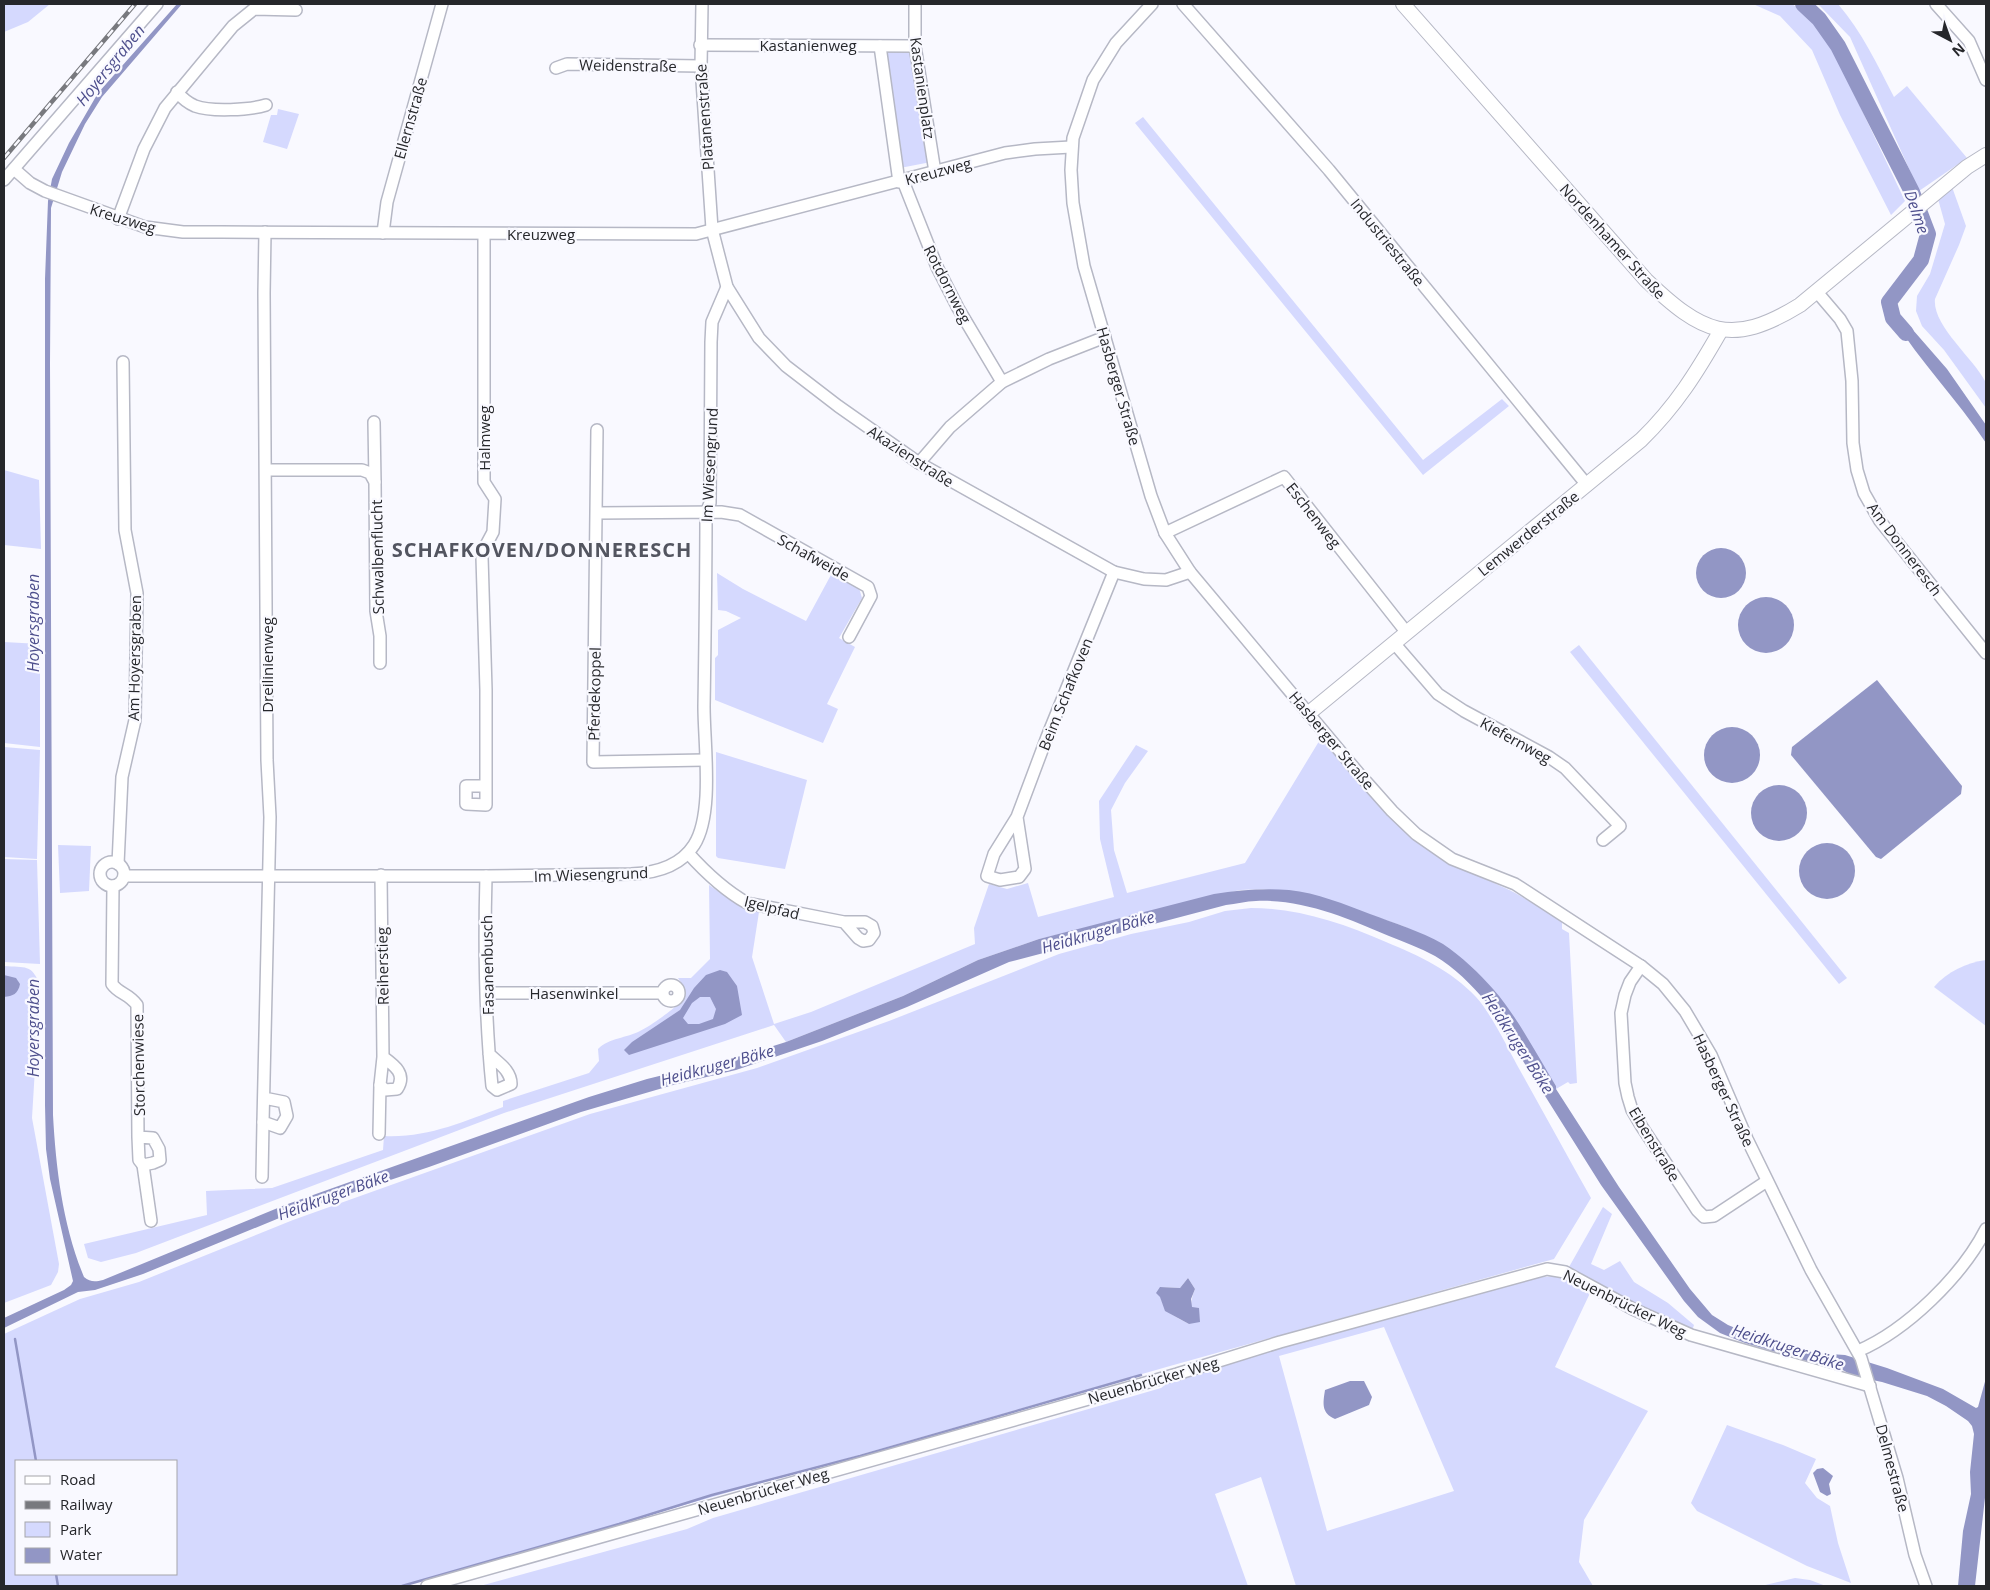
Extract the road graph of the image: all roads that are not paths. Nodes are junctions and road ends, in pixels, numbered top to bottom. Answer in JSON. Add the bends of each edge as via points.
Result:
{"nodes":[{"id":1,"x":157,"y":4,"type":"edge"},
{"id":2,"x":442,"y":4,"type":"edge"},
{"id":3,"x":702,"y":4,"type":"edge"},
{"id":4,"x":915,"y":4,"type":"edge"},
{"id":5,"x":1152,"y":4,"type":"edge"},
{"id":6,"x":1182,"y":4,"type":"edge"},
{"id":7,"x":1403,"y":4,"type":"edge"},
{"id":8,"x":1936,"y":4,"type":"edge"},
{"id":9,"x":296,"y":10,"type":"dead end"},
{"id":10,"x":700,"y":45,"type":"junction"},
{"id":11,"x":880,"y":46,"type":"junction"},
{"id":12,"x":915,"y":46,"type":"junction"},
{"id":13,"x":700,"y":66,"type":"junction"},
{"id":14,"x":556,"y":68,"type":"dead end"},
{"id":15,"x":1986,"y":80,"type":"edge"},
{"id":16,"x":177,"y":92,"type":"junction"},
{"id":17,"x":266,"y":105,"type":"dead end"},
{"id":18,"x":1071,"y":147,"type":"junction"},
{"id":19,"x":1986,"y":155,"type":"edge"},
{"id":20,"x":14,"y":169,"type":"junction"},
{"id":21,"x":935,"y":172,"type":"junction"},
{"id":22,"x":4,"y":180,"type":"edge"},
{"id":23,"x":901,"y":181,"type":"junction"},
{"id":24,"x":118,"y":219,"type":"junction"},
{"id":25,"x":712,"y":229,"type":"junction"},
{"id":26,"x":265,"y":232,"type":"junction"},
{"id":27,"x":383,"y":233,"type":"junction"},
{"id":28,"x":484,"y":234,"type":"junction"},
{"id":29,"x":727,"y":287,"type":"junction"},
{"id":30,"x":1817,"y":292,"type":"junction"},
{"id":31,"x":1721,"y":330,"type":"junction"},
{"id":32,"x":1105,"y":338,"type":"junction"},
{"id":33,"x":123,"y":362,"type":"dead end"},
{"id":34,"x":1002,"y":382,"type":"junction"},
{"id":35,"x":374,"y":422,"type":"dead end"},
{"id":36,"x":597,"y":430,"type":"dead end"},
{"id":37,"x":919,"y":463,"type":"junction"},
{"id":38,"x":266,"y":470,"type":"junction"},
{"id":39,"x":375,"y":482,"type":"junction"},
{"id":40,"x":1587,"y":485,"type":"junction"},
{"id":41,"x":598,"y":513,"type":"junction"},
{"id":42,"x":706,"y":513,"type":"junction"},
{"id":43,"x":1165,"y":533,"type":"junction"},
{"id":44,"x":1114,"y":572,"type":"junction"},
{"id":45,"x":1190,"y":572,"type":"junction"},
{"id":46,"x":1407,"y":633,"type":"junction"},
{"id":47,"x":849,"y":637,"type":"dead end"},
{"id":48,"x":1394,"y":643,"type":"junction"},
{"id":49,"x":1986,"y":653,"type":"edge"},
{"id":50,"x":380,"y":663,"type":"dead end"},
{"id":51,"x":1309,"y":713,"type":"junction"},
{"id":52,"x":705,"y":760,"type":"junction"},
{"id":53,"x":486,"y":786,"type":"dead end"},
{"id":54,"x":1017,"y":817,"type":"junction"},
{"id":55,"x":1604,"y":840,"type":"dead end"},
{"id":56,"x":688,"y":853,"type":"junction"},
{"id":57,"x":118,"y":864,"type":"junction"},
{"id":58,"x":381,"y":875,"type":"junction"},
{"id":59,"x":124,"y":876,"type":"junction"},
{"id":60,"x":268,"y":876,"type":"junction"},
{"id":61,"x":486,"y":876,"type":"junction"},
{"id":62,"x":113,"y":886,"type":"junction"},
{"id":63,"x":844,"y":922,"type":"dead end"},
{"id":64,"x":1641,"y":966,"type":"junction"},
{"id":65,"x":486,"y":993,"type":"junction"},
{"id":66,"x":662,"y":993,"type":"dead end"},
{"id":67,"x":489,"y":1054,"type":"dead end"},
{"id":68,"x":383,"y":1057,"type":"junction"},
{"id":69,"x":380,"y":1085,"type":"junction"},
{"id":70,"x":264,"y":1098,"type":"junction"},
{"id":71,"x":263,"y":1122,"type":"junction"},
{"id":72,"x":379,"y":1134,"type":"dead end"},
{"id":73,"x":138,"y":1138,"type":"junction"},
{"id":74,"x":143,"y":1165,"type":"junction"},
{"id":75,"x":262,"y":1177,"type":"dead end"},
{"id":76,"x":1767,"y":1181,"type":"junction"},
{"id":77,"x":151,"y":1221,"type":"dead end"},
{"id":78,"x":1986,"y":1229,"type":"edge"},
{"id":79,"x":1859,"y":1354,"type":"junction"},
{"id":80,"x":1870,"y":1386,"type":"junction"},
{"id":81,"x":426,"y":1586,"type":"edge"},
{"id":82,"x":1926,"y":1586,"type":"edge"}],
"edges":[{"from":1,"to":20,"type":"street"},
{"from":2,"to":27,"type":"street","name":"Ellernstraße","via":[[387,202]]},
{"from":3,"to":10,"type":"street","name":"Platanenstraße"},
{"from":4,"to":12,"type":"street","name":"Kastanienplatz"},
{"from":5,"to":18,"type":"street","name":"Hasberger Straße","via":[[1116,43],[1097,73]]},
{"from":6,"to":40,"type":"street","name":"Industriestraße","via":[[1329,170]]},
{"from":7,"to":31,"type":"street","name":"Nordenhamer Straße","via":[[1646,280],[1690,318]]},
{"from":8,"to":15,"type":"street","via":[[1969,41]]},
{"from":9,"to":16,"type":"street","via":[[254,9],[233,26]]},
{"from":10,"to":11,"type":"street","name":"Kastanienweg"},
{"from":10,"to":13,"type":"street","name":"Platanenstraße"},
{"from":11,"to":12,"type":"street","name":"Kastanienweg"},
{"from":11,"to":23,"type":"street"},
{"from":12,"to":21,"type":"street","name":"Kastanienplatz"},
{"from":13,"to":14,"type":"street","name":"Weidenstraße","via":[[567,64]]},
{"from":13,"to":25,"type":"street","name":"Platanenstraße"},
{"from":16,"to":17,"type":"street","via":[[186,101],[209,109]]},
{"from":16,"to":24,"type":"street","via":[[153,128]]},
{"from":18,"to":21,"type":"street","name":"Kreuzweg","via":[[1005,153]]},
{"from":18,"to":32,"type":"street","name":"Hasberger Straße","via":[[1078,239]]},
{"from":19,"to":30,"type":"street","name":"Nordenhamer Straße","via":[[1904,218]]},
{"from":20,"to":22,"type":"street"},
{"from":20,"to":24,"type":"street","name":"Kreuzweg","via":[[45,191]]},
{"from":21,"to":23,"type":"street","name":"Kreuzweg"},
{"from":23,"to":25,"type":"street","name":"Kreuzweg"},
{"from":23,"to":34,"type":"street","name":"Rotdornweg","via":[[937,268]]},
{"from":24,"to":26,"type":"street","name":"Kreuzweg","via":[[182,232]]},
{"from":25,"to":28,"type":"street","name":"Kreuzweg","via":[[696,234]]},
{"from":25,"to":29,"type":"street","name":"Akazienstraße"},
{"from":26,"to":27,"type":"street","name":"Kreuzweg"},
{"from":26,"to":38,"type":"street","name":"Dreilinienweg"},
{"from":27,"to":28,"type":"street","name":"Kreuzweg"},
{"from":28,"to":53,"type":"street","name":"Halmweg","via":[[484,482],[495,499],[493,532],[482,557]]},
{"from":29,"to":37,"type":"street","name":"Akazienstraße","via":[[759,338],[786,366]]},
{"from":29,"to":42,"type":"street","name":"Im Wiesengrund","via":[[712,322],[710,503]]},
{"from":30,"to":31,"type":"street","name":"Nordenhamer Straße","via":[[1767,323],[1750,329]]},
{"from":30,"to":49,"type":"street","name":"Am Donneresch","via":[[1847,331],[1853,443],[1864,493],[1896,541]]},
{"from":31,"to":40,"type":"street","name":"Lemwerderstraße","via":[[1699,370],[1662,420]]},
{"from":32,"to":34,"type":"street","via":[[1049,359]]},
{"from":32,"to":43,"type":"street","name":"Hasberger Straße"},
{"from":33,"to":57,"type":"street","name":"Am Hoyersgraben","via":[[125,530],[137,593],[135,720],[122,777]]},
{"from":34,"to":37,"type":"street","via":[[950,427]]},
{"from":35,"to":39,"type":"street","name":"Schwalbenflucht"},
{"from":36,"to":41,"type":"street","name":"Pferdekoppel"},
{"from":37,"to":44,"type":"street","name":"Akazienstraße"},
{"from":38,"to":39,"type":"street","name":"Schwalbenflucht","via":[[362,470],[370,473]]},
{"from":38,"to":60,"type":"street","name":"Dreilinienweg"},
{"from":39,"to":50,"type":"street","name":"Schwalbenflucht","via":[[376,611]]},
{"from":40,"to":46,"type":"street","name":"Lemwerderstraße"},
{"from":41,"to":42,"type":"street"},
{"from":41,"to":52,"type":"street","name":"Pferdekoppel","via":[[593,762]]},
{"from":42,"to":47,"type":"street","name":"Schafweide","via":[[740,516],[868,588],[871,596]]},
{"from":42,"to":52,"type":"street","name":"Im Wiesengrund"},
{"from":43,"to":45,"type":"street","name":"Hasberger Straße"},
{"from":43,"to":46,"type":"street","name":"Eschenweg","via":[[1284,477]]},
{"from":44,"to":45,"type":"street","name":"Akazienstraße","via":[[1166,580]]},
{"from":44,"to":54,"type":"street","name":"Beim Schafkoven"},
{"from":45,"to":51,"type":"street","name":"Hasberger Straße"},
{"from":46,"to":48,"type":"street","name":"Lemwerderstraße"},
{"from":48,"to":51,"type":"street","name":"Lemwerderstraße"},
{"from":48,"to":55,"type":"street","name":"Kiefernweg","via":[[1438,694],[1549,757],[1577,779],[1620,826]]},
{"from":51,"to":64,"type":"street","name":"Hasberger Straße","via":[[1392,811],[1425,842],[1452,859],[1515,884]]},
{"from":52,"to":56,"type":"street","name":"Im Wiesengrund","via":[[703,826]]},
{"from":54,"to":54,"type":"street","name":"Beim Schafkoven","via":[[994,854],[987,876],[1000,880],[1019,877],[1025,869]]},
{"from":56,"to":61,"type":"street","name":"Im Wiesengrund","via":[[667,868],[650,873]]},
{"from":56,"to":63,"type":"street","name":"Igelpfad","via":[[712,879],[747,903]]},
{"from":57,"to":59,"type":"street","via":[[123,868]]},
{"from":57,"to":62,"type":"street","via":[[108,863],[100,871],[103,882]]},
{"from":58,"to":60,"type":"street","name":"Im Wiesengrund"},
{"from":58,"to":61,"type":"street","name":"Im Wiesengrund"},
{"from":58,"to":68,"type":"street","name":"Reiherstieg"},
{"from":59,"to":60,"type":"street","name":"Im Wiesengrund"},
{"from":59,"to":62,"type":"street","via":[[122,882]]},
{"from":60,"to":70,"type":"street","name":"Dreilinienweg"},
{"from":61,"to":65,"type":"street","name":"Fasanenbusch"},
{"from":62,"to":73,"type":"street","name":"Storchenwiese","via":[[112,984],[137,1005]]},
{"from":64,"to":76,"type":"street","name":"Hasberger Straße","via":[[1663,984],[1685,1011],[1711,1055]]},
{"from":64,"to":76,"type":"street","name":"Eibenstraße","via":[[1630,982],[1621,1013],[1625,1083],[1632,1110],[1642,1128],[1704,1217],[1714,1216]]},
{"from":65,"to":66,"type":"street","name":"Hasenwinkel"},
{"from":65,"to":67,"type":"street","name":"Fasanenbusch"},
{"from":68,"to":69,"type":"street","name":"Reiherstieg"},
{"from":68,"to":69,"type":"street","via":[[401,1074],[401,1084],[397,1089],[385,1090]]},
{"from":69,"to":72,"type":"street","name":"Reiherstieg"},
{"from":70,"to":71,"type":"street","name":"Dreilinienweg"},
{"from":70,"to":71,"type":"street","via":[[284,1102],[288,1116],[280,1128]]},
{"from":71,"to":75,"type":"street","name":"Dreilinienweg"},
{"from":73,"to":74,"type":"street","name":"Storchenwiese","via":[[139,1160]]},
{"from":73,"to":74,"type":"street","name":"Storchenwiese","via":[[153,1138],[159,1149],[160,1160]]},
{"from":74,"to":77,"type":"street","name":"Storchenwiese"},
{"from":76,"to":79,"type":"street","name":"Hasberger Straße","via":[[1811,1270]]},
{"from":78,"to":79,"type":"street","via":[[1970,1256],[1933,1297]]},
{"from":79,"to":80,"type":"street","name":"Delmestraße"},
{"from":80,"to":81,"type":"street","name":"Neuenbrücker Weg","via":[[1691,1335],[1633,1309],[1565,1272],[1547,1269]]},
{"from":80,"to":82,"type":"street","name":"Delmestraße"}]}
